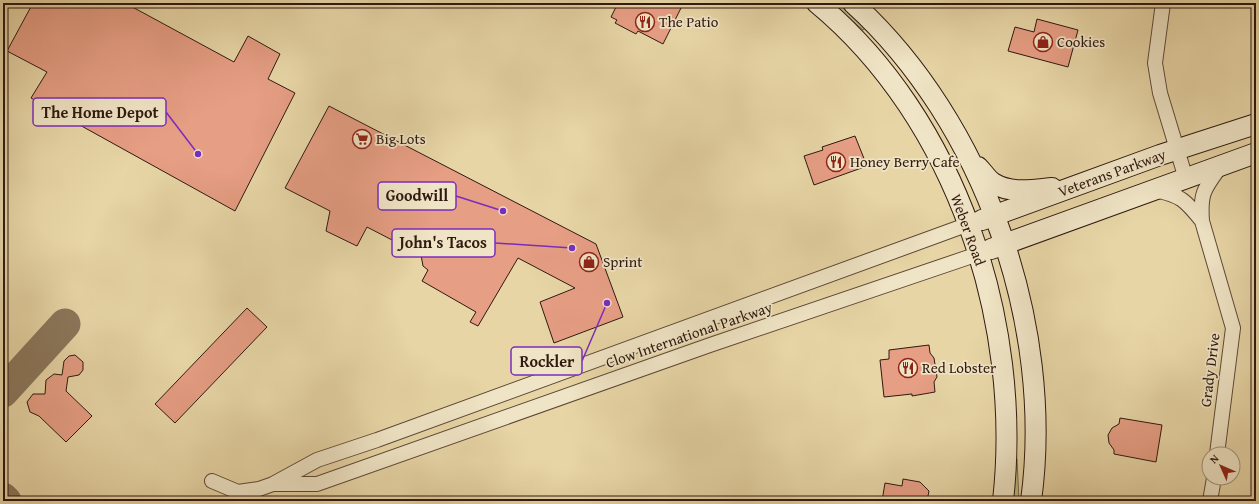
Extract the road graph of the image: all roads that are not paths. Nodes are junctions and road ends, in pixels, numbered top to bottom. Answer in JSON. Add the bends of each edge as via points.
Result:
{"nodes":[{"id":1,"x":817,"y":3,"type":"edge"},
{"id":2,"x":853,"y":3,"type":"edge"},
{"id":3,"x":1163,"y":3,"type":"edge"},
{"id":4,"x":1256,"y":124,"type":"edge"},
{"id":5,"x":1176,"y":150,"type":"junction"},
{"id":6,"x":1256,"y":154,"type":"edge"},
{"id":7,"x":972,"y":160,"type":"junction"},
{"id":8,"x":1220,"y":167,"type":"junction"},
{"id":9,"x":1186,"y":179,"type":"junction"},
{"id":10,"x":1081,"y":184,"type":"junction"},
{"id":11,"x":1154,"y":190,"type":"junction"},
{"id":12,"x":995,"y":216,"type":"junction"},
{"id":13,"x":1202,"y":221,"type":"junction"},
{"id":14,"x":969,"y":224,"type":"junction"},
{"id":15,"x":1004,"y":244,"type":"junction"},
{"id":16,"x":978,"y":254,"type":"junction"},
{"id":17,"x":1218,"y":446,"type":"edge"},
{"id":18,"x":212,"y":481,"type":"dead end"},
{"id":19,"x":273,"y":484,"type":"junction"},
{"id":20,"x":1213,"y":486,"type":"edge"},
{"id":21,"x":1003,"y":501,"type":"edge"},
{"id":22,"x":1031,"y":501,"type":"edge"},
{"id":23,"x":1210,"y":501,"type":"edge"}],
"edges":[{"from":1,"to":14,"type":"main road","name":"Weber Road","via":[[854,38],[907,104],[938,155]]},
{"from":2,"to":7,"type":"main road","name":"Weber Road","via":[[918,74]]},
{"from":3,"to":5,"type":"street","via":[[1155,63],[1160,93]]},
{"from":4,"to":5,"type":"main road","name":"Veterans Parkway"},
{"from":5,"to":9,"type":"street"},
{"from":5,"to":10,"type":"main road","name":"Veterans Parkway"},
{"from":6,"to":8,"type":"main road","name":"Veterans Parkway"},
{"from":7,"to":10,"type":"main road","via":[[992,182],[1007,189],[1026,191]]},
{"from":7,"to":12,"type":"main road","name":"Weber Road"},
{"from":8,"to":9,"type":"main road","name":"Veterans Parkway"},
{"from":8,"to":13,"type":"street","name":"Grady Drive","via":[[1204,189],[1201,203]]},
{"from":9,"to":11,"type":"main road","name":"Veterans Parkway"},
{"from":10,"to":12,"type":"main road","name":"Veterans Parkway"},
{"from":11,"to":13,"type":"street","name":"Grady Drive","via":[[1173,194],[1188,204]]},
{"from":11,"to":15,"type":"main road","name":"Veterans Parkway"},
{"from":12,"to":14,"type":"main road","name":"Veterans Parkway"},
{"from":12,"to":15,"type":"main road","name":"Weber Road"},
{"from":13,"to":17,"type":"street","name":"Grady Drive","via":[[1233,328]]},
{"from":14,"to":16,"type":"main road","name":"Weber Road"},
{"from":14,"to":19,"type":"street","name":"Clow International Parkway","via":[[317,460]]},
{"from":15,"to":16,"type":"main road","name":"Veterans Parkway"},
{"from":15,"to":22,"type":"main road","name":"Weber Road","via":[[1019,296],[1028,341],[1034,394],[1036,428]]},
{"from":16,"to":19,"type":"street","name":"Clow International Parkway","via":[[684,354],[317,484]]},
{"from":16,"to":21,"type":"main road","name":"Weber Road","via":[[994,314],[1005,398]]},
{"from":18,"to":19,"type":"street","name":"Clow International Parkway","via":[[238,492]]},
{"from":20,"to":23,"type":"street"}]}
